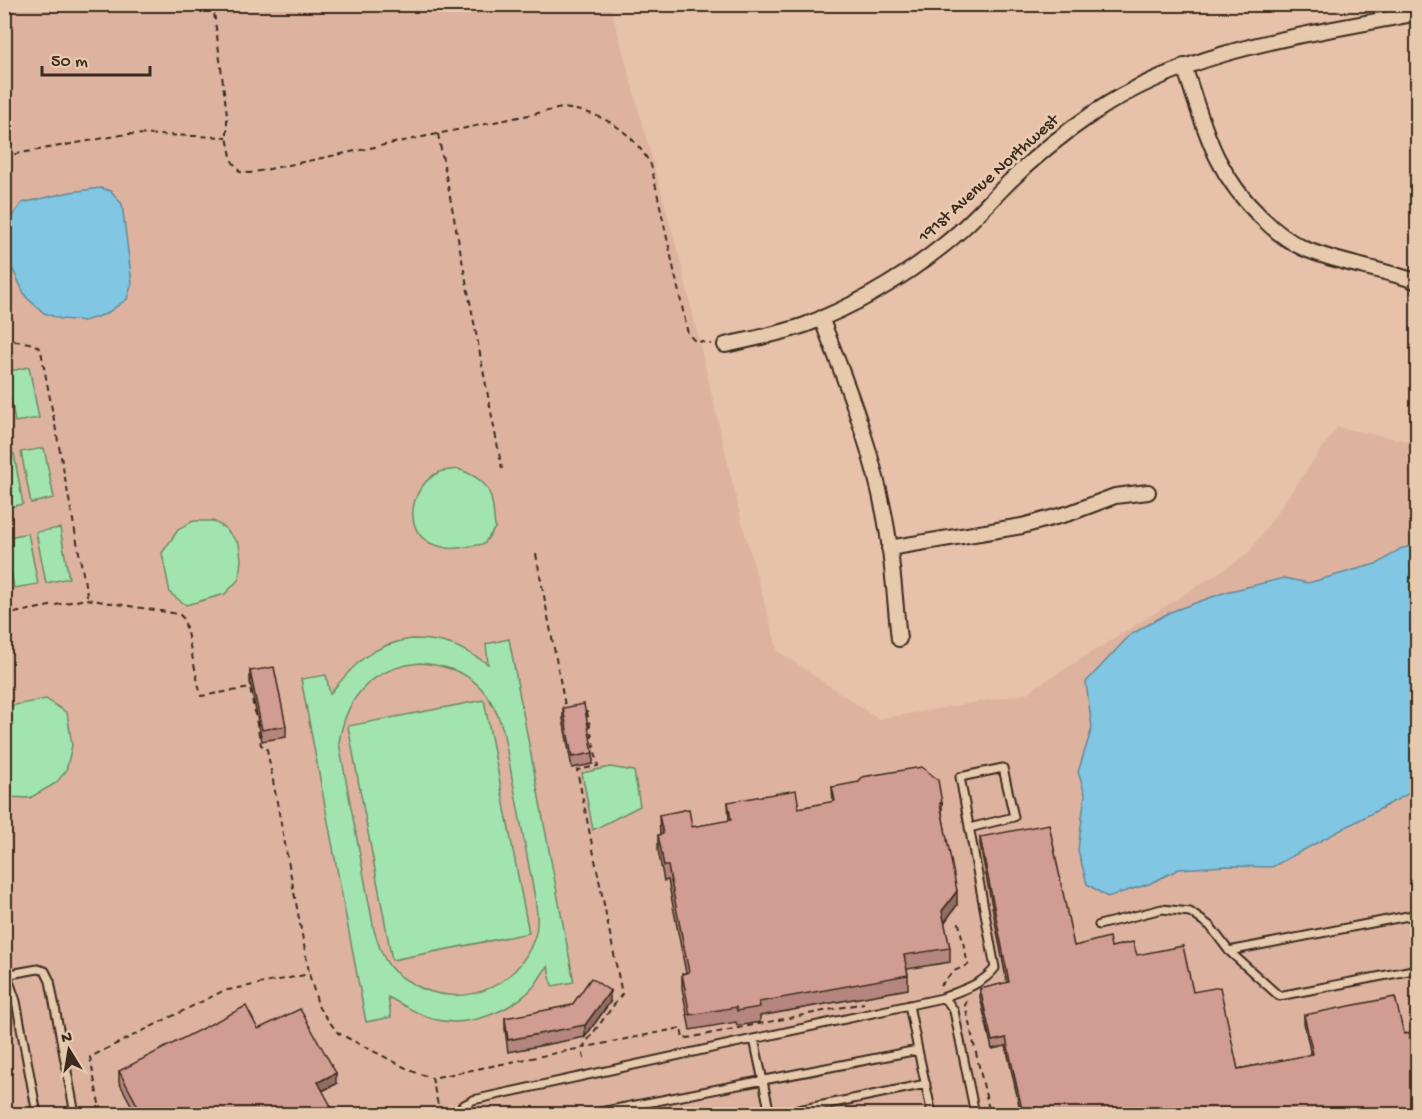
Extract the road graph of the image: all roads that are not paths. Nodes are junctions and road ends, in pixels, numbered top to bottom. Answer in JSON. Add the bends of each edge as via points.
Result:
{"nodes":[{"id":1,"x":1418,"y":13,"type":"edge"},
{"id":2,"x":1184,"y":66,"type":"junction"},
{"id":3,"x":1418,"y":282,"type":"edge"},
{"id":4,"x":821,"y":318,"type":"junction"},
{"id":5,"x":725,"y":345,"type":"road end"},
{"id":6,"x":1148,"y":492,"type":"dead end"},
{"id":7,"x":890,"y":548,"type":"junction"},
{"id":8,"x":899,"y":639,"type":"dead end"},
{"id":9,"x":969,"y":828,"type":"junction"},
{"id":10,"x":1418,"y":914,"type":"edge"},
{"id":11,"x":1099,"y":925,"type":"dead end"},
{"id":12,"x":1229,"y":951,"type":"junction"},
{"id":13,"x":1418,"y":969,"type":"edge"},
{"id":14,"x":4,"y":977,"type":"edge"},
{"id":15,"x":942,"y":998,"type":"junction"},
{"id":16,"x":909,"y":1005,"type":"junction"},
{"id":17,"x":754,"y":1039,"type":"junction"},
{"id":18,"x":918,"y":1050,"type":"junction"},
{"id":19,"x":763,"y":1081,"type":"junction"},
{"id":20,"x":926,"y":1084,"type":"junction"},
{"id":21,"x":37,"y":1114,"type":"edge"},
{"id":22,"x":75,"y":1114,"type":"edge"},
{"id":23,"x":458,"y":1114,"type":"edge"},
{"id":24,"x":590,"y":1114,"type":"edge"},
{"id":25,"x":770,"y":1114,"type":"edge"},
{"id":26,"x":779,"y":1114,"type":"edge"},
{"id":27,"x":932,"y":1114,"type":"edge"},
{"id":28,"x":975,"y":1114,"type":"edge"}],
"edges":[{"from":1,"to":2,"type":"street","name":"191st Avenue Northwest","via":[[1257,45]]},
{"from":2,"to":3,"type":"street","via":[[1224,173],[1267,223],[1304,248]]},
{"from":2,"to":4,"type":"street","name":"191st Avenue Northwest","via":[[1096,111],[1051,144],[922,262],[871,294]]},
{"from":4,"to":5,"type":"street","name":"191st Avenue Northwest"},
{"from":4,"to":7,"type":"street","via":[[868,452]]},
{"from":6,"to":7,"type":"street","via":[[1115,496],[1022,526]]},
{"from":7,"to":8,"type":"street"},
{"from":9,"to":9,"type":"lane","via":[[960,777],[1003,768],[1014,817]]},
{"from":9,"to":15,"type":"lane","via":[[994,968],[977,984]]},
{"from":10,"to":12,"type":"lane"},
{"from":11,"to":12,"type":"lane","via":[[1162,909],[1190,912],[1210,926]]},
{"from":12,"to":13,"type":"lane","via":[[1279,996]]},
{"from":14,"to":21,"type":"lane","via":[[16,1001]]},
{"from":14,"to":22,"type":"lane","via":[[45,971]]},
{"from":15,"to":16,"type":"lane"},
{"from":15,"to":28,"type":"lane","via":[[954,1011]]},
{"from":16,"to":17,"type":"lane"},
{"from":16,"to":18,"type":"lane"},
{"from":17,"to":19,"type":"lane"},
{"from":17,"to":23,"type":"lane","via":[[473,1100],[462,1106]]},
{"from":18,"to":19,"type":"lane"},
{"from":18,"to":20,"type":"lane"},
{"from":19,"to":24,"type":"lane"},
{"from":19,"to":25,"type":"lane"},
{"from":20,"to":26,"type":"lane"},
{"from":20,"to":27,"type":"lane"}]}
